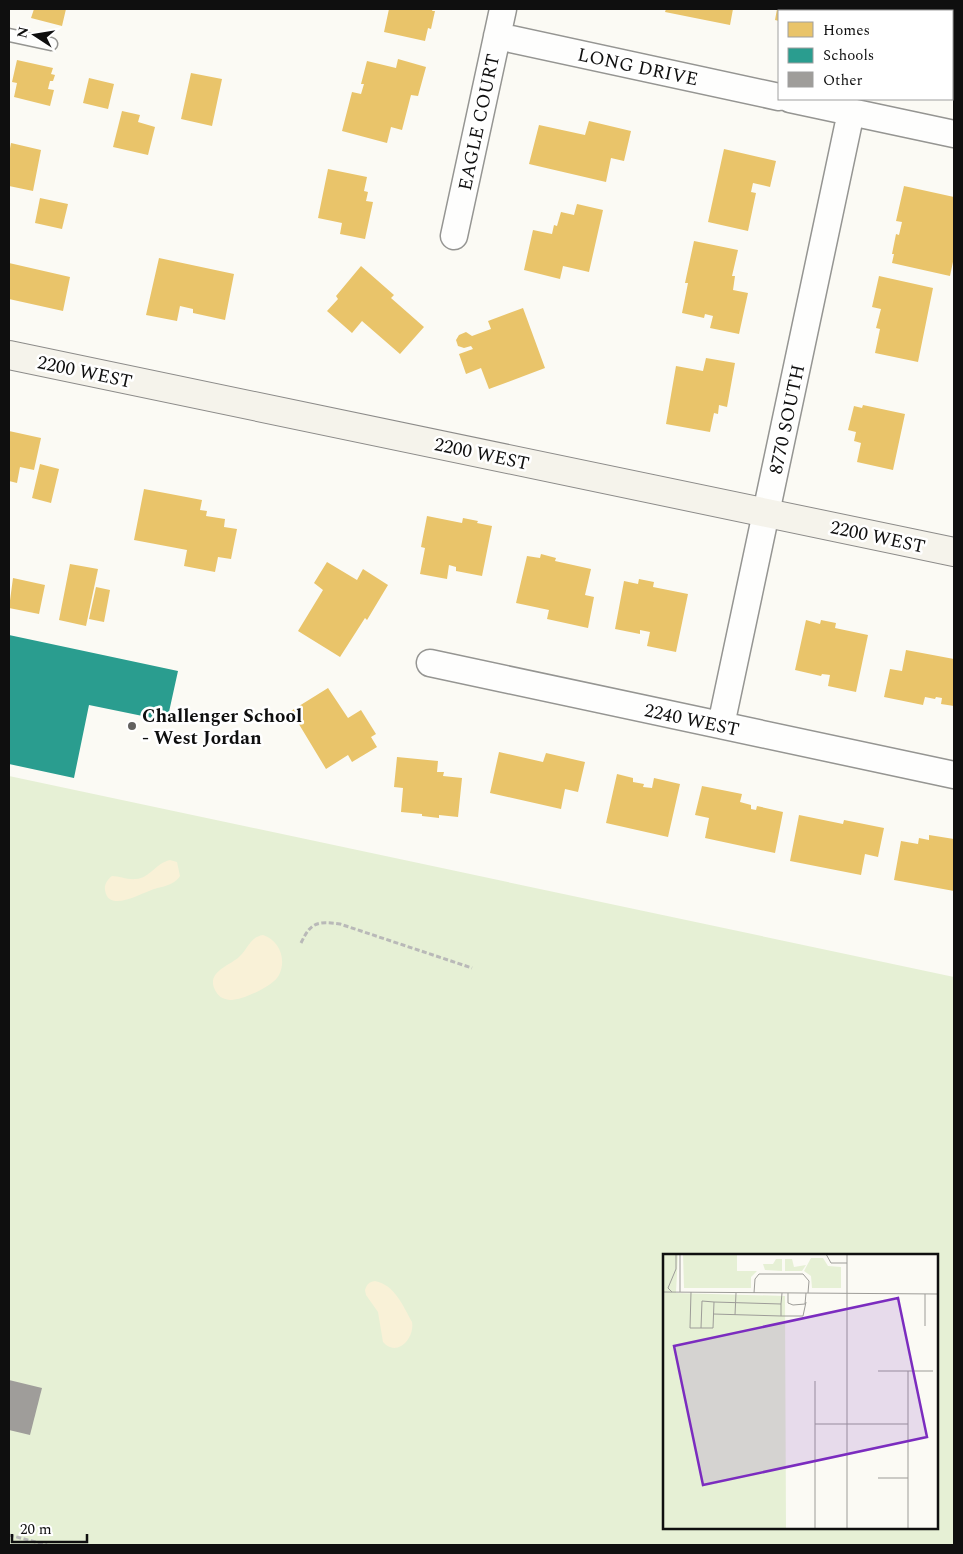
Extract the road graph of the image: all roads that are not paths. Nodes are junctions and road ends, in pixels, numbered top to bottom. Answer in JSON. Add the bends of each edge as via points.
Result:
{"nodes":[{"id":1,"x":503,"y":9,"type":"edge"},
{"id":2,"x":9,"y":35,"type":"edge"},
{"id":3,"x":497,"y":36,"type":"junction"},
{"id":4,"x":51,"y":44,"type":"dead end"},
{"id":5,"x":778,"y":96,"type":"edge"},
{"id":6,"x":795,"y":100,"type":"edge"},
{"id":7,"x":851,"y":112,"type":"junction"},
{"id":8,"x":954,"y":134,"type":"edge"},
{"id":9,"x":454,"y":236,"type":"dead end"},
{"id":10,"x":9,"y":355,"type":"edge"},
{"id":11,"x":766,"y":512,"type":"junction"},
{"id":12,"x":954,"y":552,"type":"edge"},
{"id":13,"x":430,"y":663,"type":"dead end"},
{"id":14,"x":721,"y":726,"type":"junction"},
{"id":15,"x":954,"y":775,"type":"edge"}],
"edges":[{"from":1,"to":3,"type":"street","name":"EAGLE COURT"},
{"from":2,"to":4,"type":"lane"},
{"from":3,"to":5,"type":"street","name":"LONG DRIVE"},
{"from":3,"to":9,"type":"street","name":"EAGLE COURT"},
{"from":6,"to":7,"type":"street"},
{"from":7,"to":8,"type":"street"},
{"from":7,"to":11,"type":"street","name":"8770 SOUTH"},
{"from":10,"to":11,"type":"street","name":"2200 WEST"},
{"from":11,"to":12,"type":"street","name":"2200 WEST"},
{"from":11,"to":14,"type":"street","name":"8770 SOUTH"},
{"from":13,"to":14,"type":"street","name":"2240 WEST"},
{"from":14,"to":15,"type":"street","name":"2240 WEST"}]}
